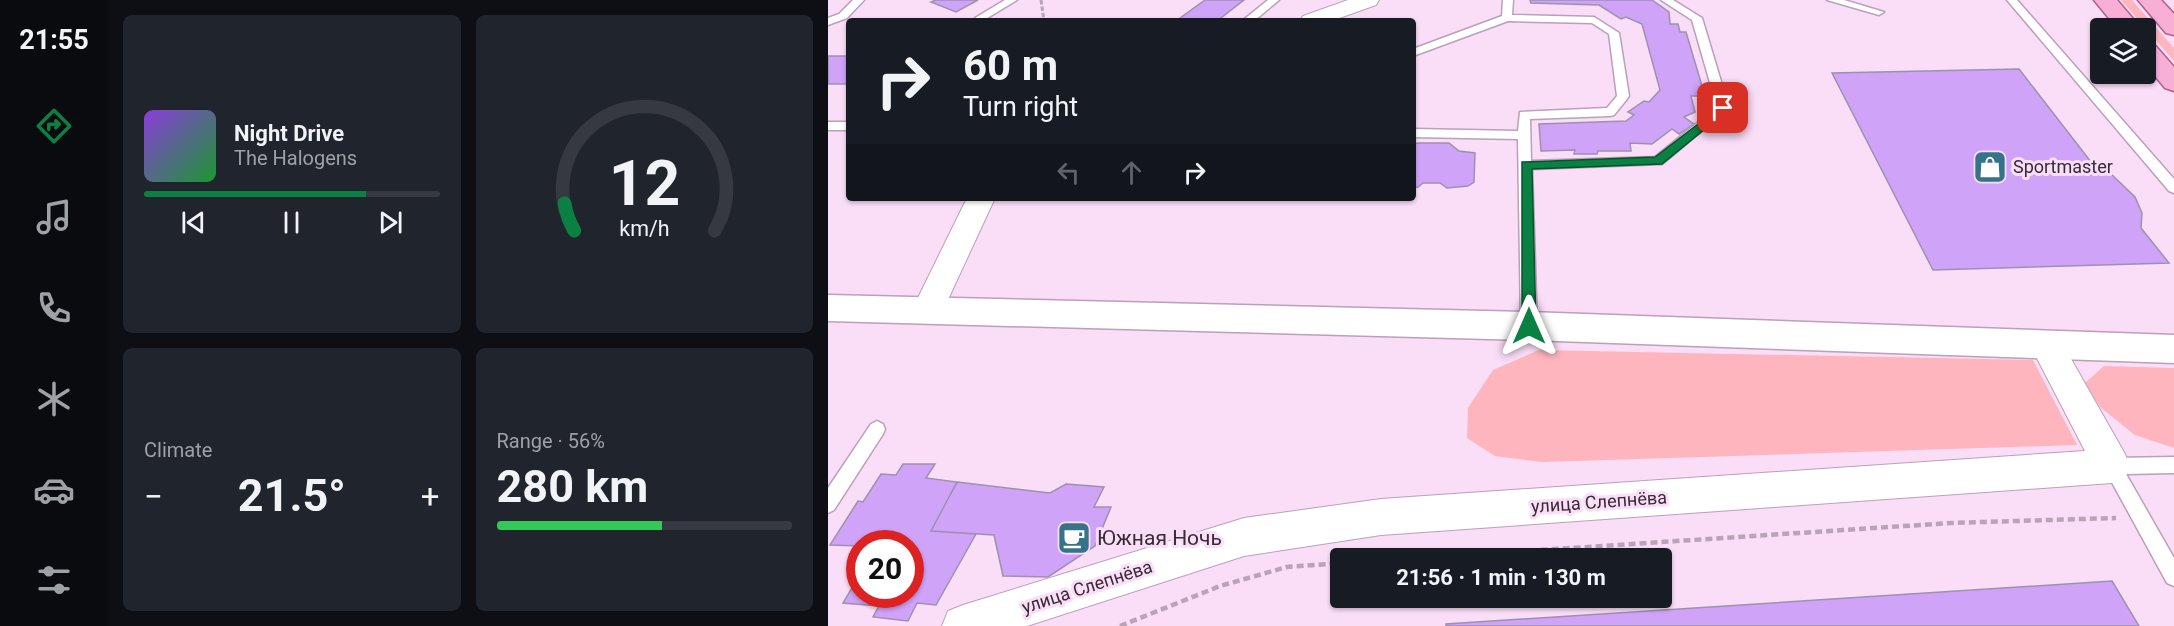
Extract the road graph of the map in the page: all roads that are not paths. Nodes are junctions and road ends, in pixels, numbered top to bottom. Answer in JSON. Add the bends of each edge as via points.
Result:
{"nodes":[{"id":1,"x":859,"y":0,"type":"edge"},
{"id":2,"x":1012,"y":0,"type":"edge"},
{"id":3,"x":1274,"y":0,"type":"edge"},
{"id":4,"x":1368,"y":0,"type":"edge"},
{"id":5,"x":1508,"y":0,"type":"edge"},
{"id":6,"x":1666,"y":0,"type":"edge"},
{"id":7,"x":1833,"y":0,"type":"edge"},
{"id":8,"x":2012,"y":0,"type":"edge"},
{"id":9,"x":2105,"y":0,"type":"edge"},
{"id":10,"x":2149,"y":0,"type":"edge"},
{"id":11,"x":1879,"y":12,"type":"dead end"},
{"id":12,"x":980,"y":18,"type":"dead end"},
{"id":13,"x":1251,"y":18,"type":"edge"},
{"id":14,"x":1319,"y":18,"type":"edge"},
{"id":15,"x":1507,"y":18,"type":"junction"},
{"id":16,"x":2120,"y":18,"type":"edge"},
{"id":17,"x":828,"y":22,"type":"edge"},
{"id":18,"x":2174,"y":28,"type":"edge"},
{"id":19,"x":1416,"y":52,"type":"edge"},
{"id":20,"x":2156,"y":61,"type":"edge"},
{"id":21,"x":2174,"y":82,"type":"edge"},
{"id":22,"x":828,"y":126,"type":"edge"},
{"id":23,"x":846,"y":126,"type":"edge"},
{"id":24,"x":1416,"y":133,"type":"edge"},
{"id":25,"x":1525,"y":135,"type":"junction"},
{"id":26,"x":1526,"y":165,"type":"junction"},
{"id":27,"x":2174,"y":188,"type":"edge"},
{"id":28,"x":980,"y":201,"type":"edge"},
{"id":29,"x":828,"y":308,"type":"edge"},
{"id":30,"x":927,"y":310,"type":"junction"},
{"id":31,"x":1529,"y":326,"type":"junction"},
{"id":32,"x":2046,"y":345,"type":"junction"},
{"id":33,"x":2174,"y":349,"type":"edge"},
{"id":34,"x":877,"y":429,"type":"dead end"},
{"id":35,"x":2174,"y":465,"type":"edge"},
{"id":36,"x":2112,"y":466,"type":"junction"},
{"id":37,"x":828,"y":504,"type":"edge"},
{"id":38,"x":2174,"y":576,"type":"edge"},
{"id":39,"x":968,"y":625,"type":"edge"}],
"edges":[{"from":1,"to":17,"type":"lane","via":[[843,16]]},
{"from":2,"to":12,"type":"lane"},
{"from":3,"to":13,"type":"lane"},
{"from":4,"to":14,"type":"street"},
{"from":5,"to":15,"type":"lane"},
{"from":6,"to":26,"type":"lane","via":[[1697,18],[1723,108],[1658,161]]},
{"from":7,"to":11,"type":"lane"},
{"from":8,"to":27,"type":"lane"},
{"from":9,"to":16,"type":"main road"},
{"from":10,"to":18,"type":"main road"},
{"from":15,"to":19,"type":"lane"},
{"from":15,"to":25,"type":"lane","via":[[1594,20],[1614,33],[1623,96],[1610,112],[1524,115]]},
{"from":20,"to":21,"type":"main road"},
{"from":22,"to":23,"type":"lane"},
{"from":24,"to":25,"type":"lane"},
{"from":25,"to":26,"type":"lane"},
{"from":26,"to":31,"type":"lane"},
{"from":28,"to":30,"type":"street"},
{"from":29,"to":30,"type":"street"},
{"from":30,"to":31,"type":"street"},
{"from":31,"to":32,"type":"street"},
{"from":32,"to":33,"type":"street"},
{"from":32,"to":36,"type":"street"},
{"from":34,"to":37,"type":"lane"},
{"from":35,"to":36,"type":"lane"},
{"from":36,"to":38,"type":"lane"},
{"from":36,"to":39,"type":"street","name":"улица Слепнёва","via":[[1381,517],[1244,537]]}]}
